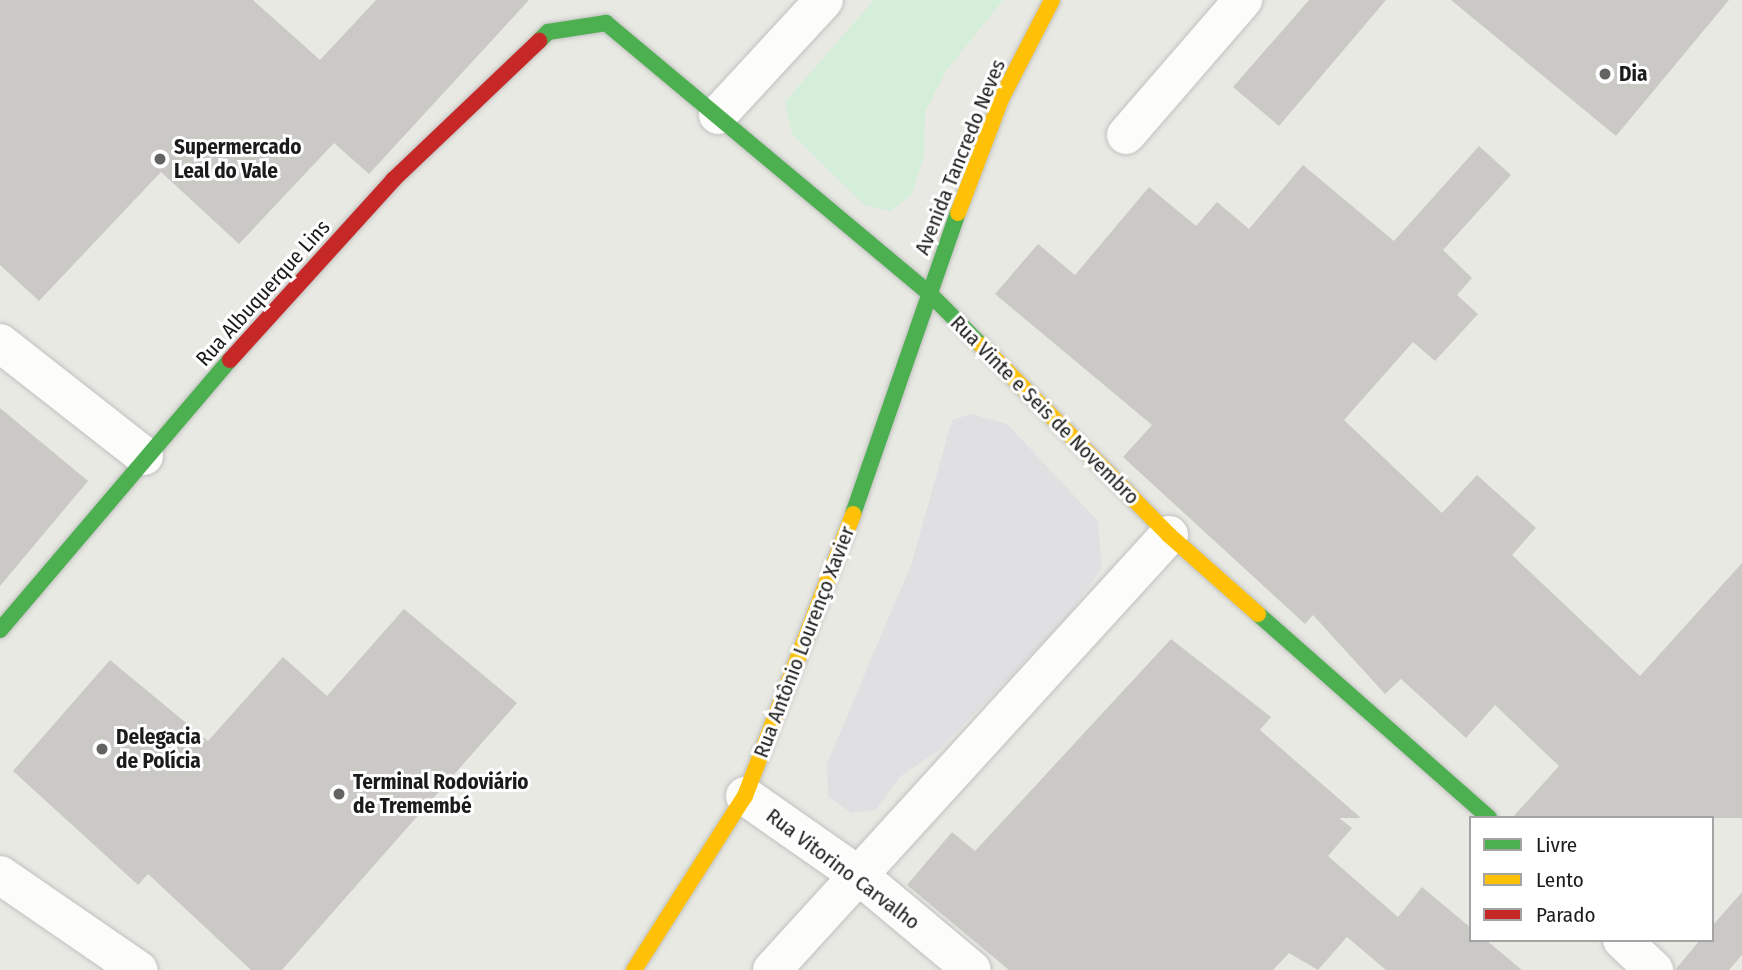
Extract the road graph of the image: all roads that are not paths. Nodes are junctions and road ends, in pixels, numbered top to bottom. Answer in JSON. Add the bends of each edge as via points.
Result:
{"nodes":[{"id":1,"x":824,"y":0,"type":"edge"},
{"id":2,"x":1052,"y":0,"type":"edge"},
{"id":3,"x":1242,"y":0,"type":"edge"},
{"id":4,"x":589,"y":22,"type":"joint"},
{"id":5,"x":718,"y":115,"type":"junction"},
{"id":6,"x":1126,"y":135,"type":"dead end"},
{"id":7,"x":928,"y":292,"type":"junction"},
{"id":8,"x":0,"y":343,"type":"edge"},
{"id":9,"x":144,"y":456,"type":"junction"},
{"id":10,"x":1170,"y":535,"type":"junction"},
{"id":11,"x":0,"y":630,"type":"edge"},
{"id":12,"x":745,"y":796,"type":"junction"},
{"id":13,"x":1487,"y":816,"type":"edge"},
{"id":14,"x":0,"y":875,"type":"edge"},
{"id":15,"x":862,"y":878,"type":"junction"},
{"id":16,"x":1624,"y":942,"type":"edge"},
{"id":17,"x":138,"y":970,"type":"edge"},
{"id":18,"x":634,"y":970,"type":"edge"},
{"id":19,"x":772,"y":970,"type":"edge"},
{"id":20,"x":972,"y":970,"type":"edge"},
{"id":21,"x":1654,"y":970,"type":"edge"}],
"edges":[{"from":1,"to":5,"type":"street"},
{"from":2,"to":7,"type":"street","name":"Avenida Tancredo Neves","via":[[1001,99]]},
{"from":3,"to":6,"type":"street"},
{"from":4,"to":5,"type":"street","name":"Rua Vinte e Seis de Novembro","via":[[619,30]]},
{"from":4,"to":9,"type":"street","name":"Rua Albuquerque Lins","via":[[548,32],[393,180]]},
{"from":5,"to":7,"type":"street","name":"Rua Vinte e Seis de Novembro"},
{"from":7,"to":10,"type":"street","name":"Rua Vinte e Seis de Novembro"},
{"from":7,"to":12,"type":"street","name":"Rua Antônio Lourenço Xavier","via":[[875,458]]},
{"from":8,"to":9,"type":"street"},
{"from":9,"to":11,"type":"street","name":"Rua Albuquerque Lins"},
{"from":10,"to":13,"type":"street","name":"Rua Vinte e Seis de Novembro"},
{"from":10,"to":15,"type":"street"},
{"from":12,"to":15,"type":"street","name":"Rua Vitorino Carvalho"},
{"from":12,"to":18,"type":"street","name":"Rua Antônio Lourenço Xavier"},
{"from":14,"to":17,"type":"street"},
{"from":15,"to":19,"type":"street"},
{"from":15,"to":20,"type":"street","name":"Rua Vitorino Carvalho"},
{"from":16,"to":21,"type":"street"}]}
